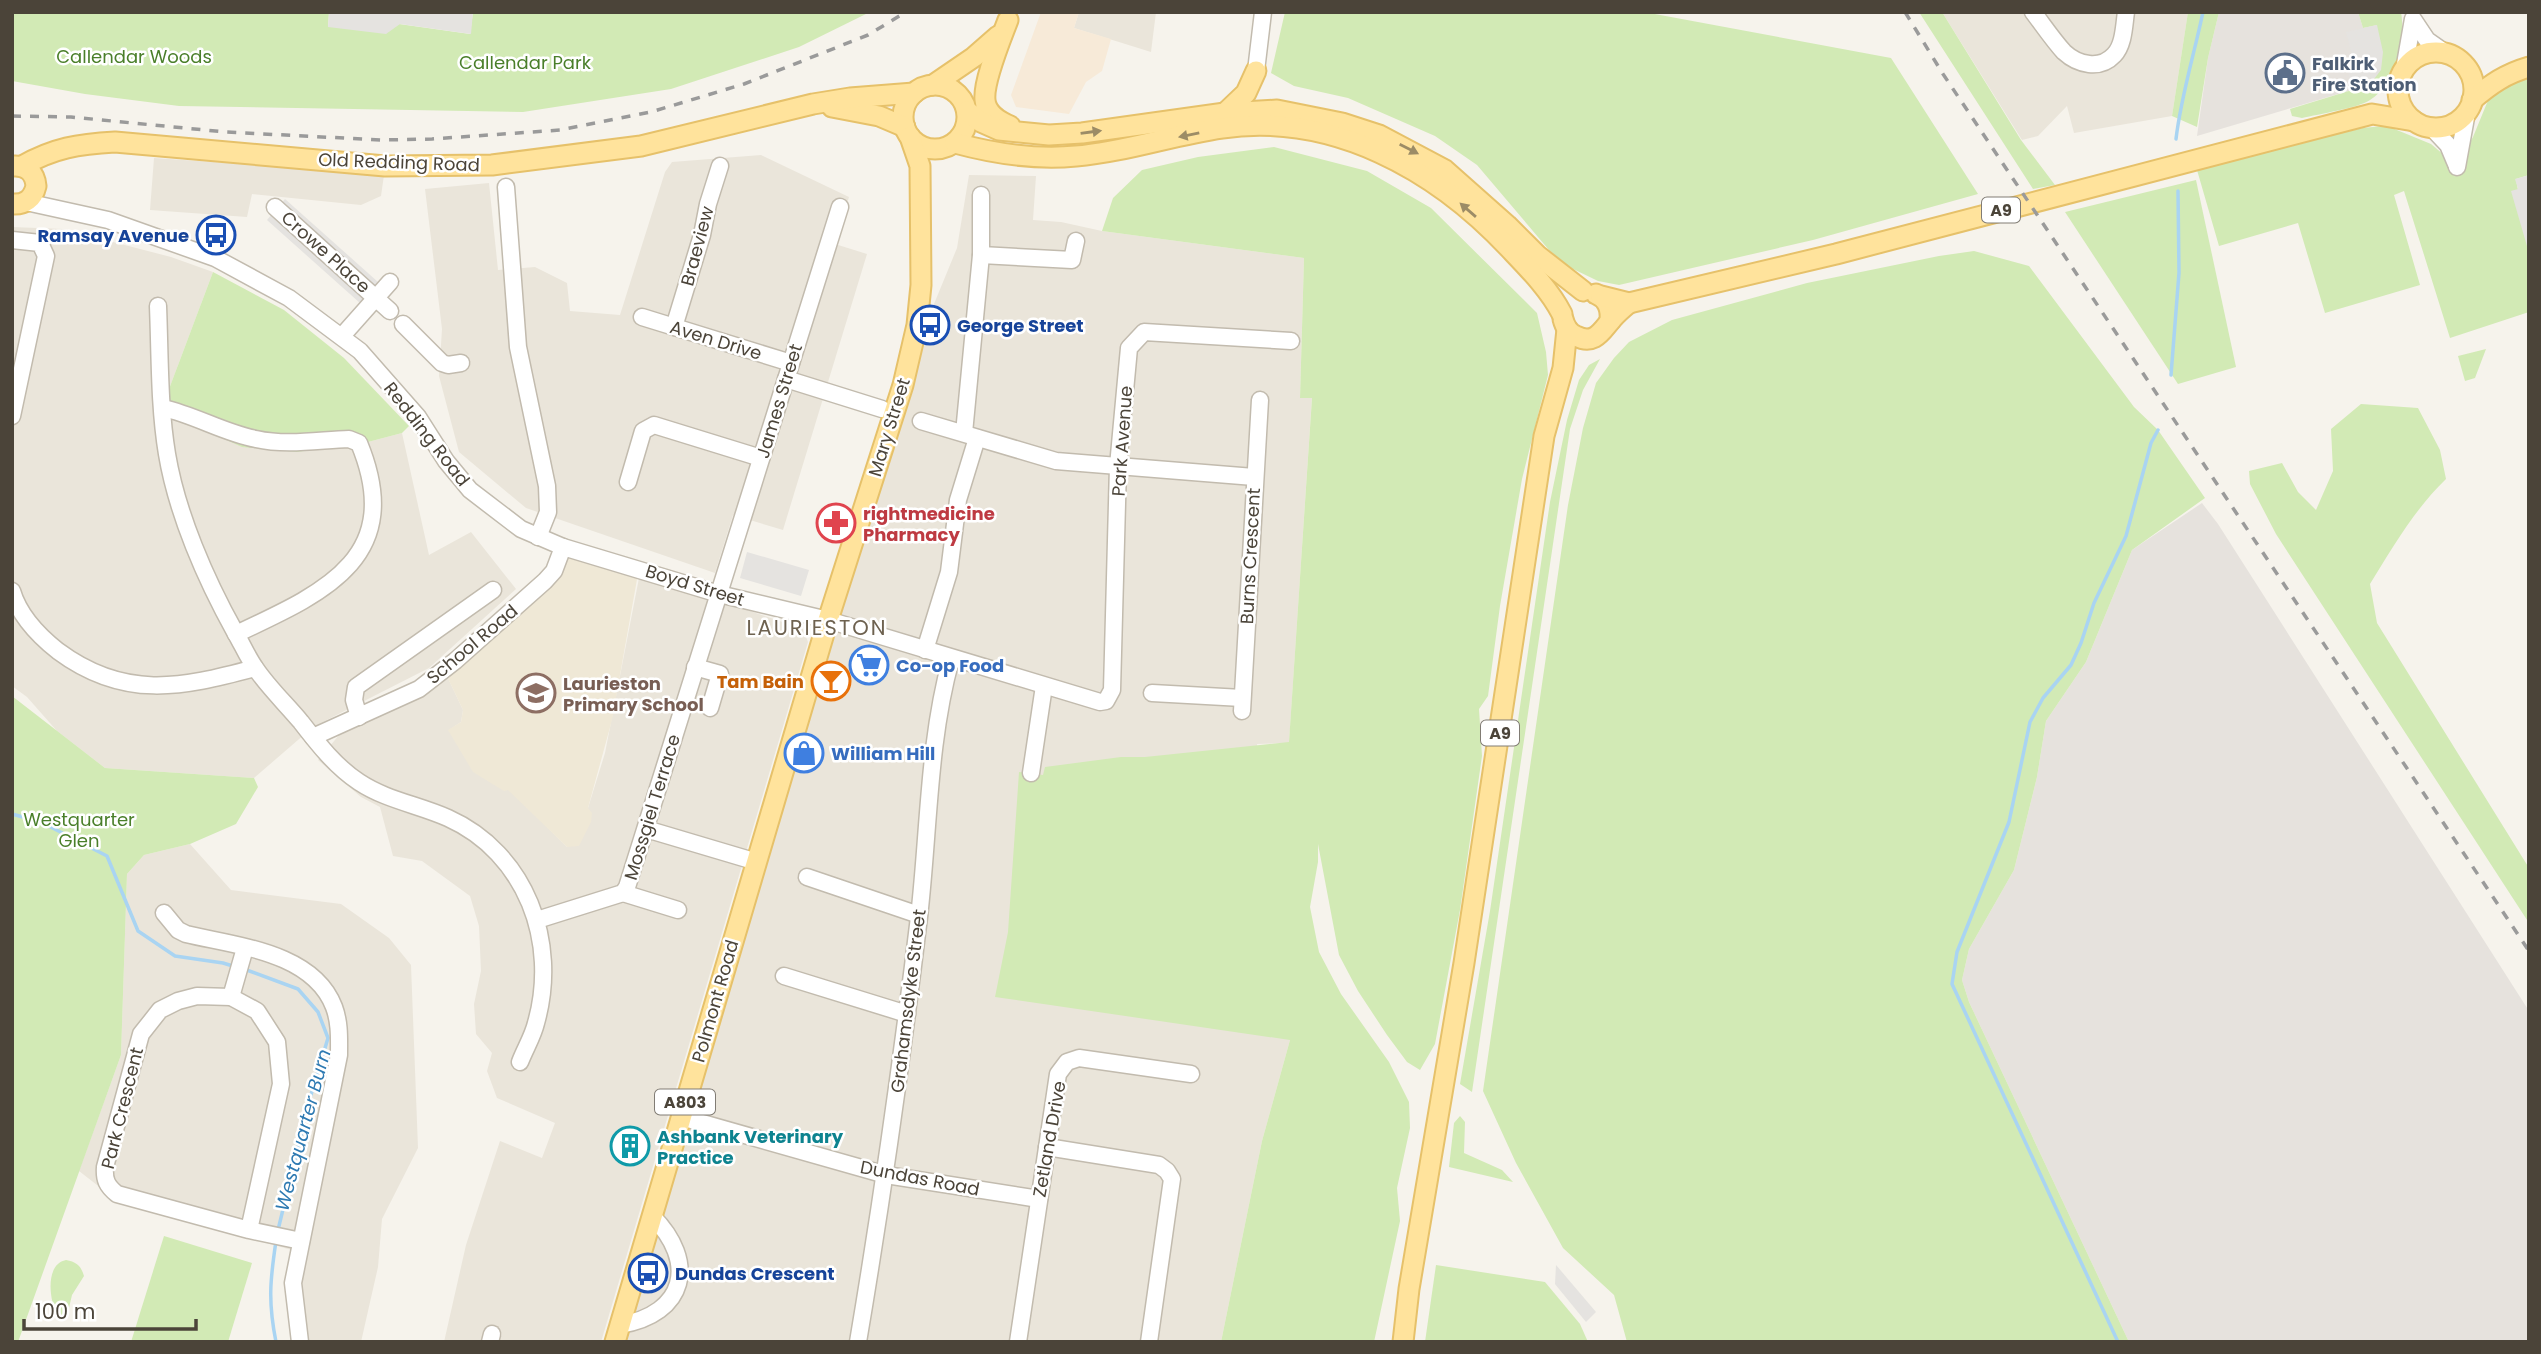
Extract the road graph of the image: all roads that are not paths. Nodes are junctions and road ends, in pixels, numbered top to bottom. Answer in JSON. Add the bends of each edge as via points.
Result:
{"nodes":[{"id":1,"x":1263,"y":12,"type":"edge"},
{"id":2,"x":2033,"y":12,"type":"edge"},
{"id":3,"x":2126,"y":12,"type":"edge"},
{"id":4,"x":2412,"y":16,"type":"edge"},
{"id":5,"x":1006,"y":23,"type":"edge"},
{"id":6,"x":2454,"y":58,"type":"junction"},
{"id":7,"x":2529,"y":67,"type":"edge"},
{"id":8,"x":1256,"y":71,"type":"junction"},
{"id":9,"x":2507,"y":74,"type":"junction"},
{"id":10,"x":2402,"y":76,"type":"junction"},
{"id":11,"x":933,"y":85,"type":"junction"},
{"id":12,"x":914,"y":93,"type":"junction"},
{"id":13,"x":813,"y":104,"type":"junction"},
{"id":14,"x":2470,"y":106,"type":"junction"},
{"id":15,"x":1277,"y":110,"type":"junction"},
{"id":16,"x":970,"y":111,"type":"junction"},
{"id":17,"x":1225,"y":113,"type":"junction"},
{"id":18,"x":2372,"y":114,"type":"junction"},
{"id":19,"x":2423,"y":124,"type":"junction"},
{"id":20,"x":1003,"y":128,"type":"junction"},
{"id":21,"x":907,"y":132,"type":"junction"},
{"id":22,"x":957,"y":147,"type":"junction"},
{"id":23,"x":720,"y":166,"type":"dead end"},
{"id":24,"x":24,"y":184,"type":"edge"},
{"id":25,"x":920,"y":186,"type":"junction"},
{"id":26,"x":506,"y":187,"type":"dead end"},
{"id":27,"x":981,"y":195,"type":"dead end"},
{"id":28,"x":275,"y":207,"type":"dead end"},
{"id":29,"x":840,"y":207,"type":"dead end"},
{"id":30,"x":12,"y":240,"type":"edge"},
{"id":31,"x":1076,"y":241,"type":"dead end"},
{"id":32,"x":981,"y":255,"type":"junction"},
{"id":33,"x":390,"y":282,"type":"dead end"},
{"id":34,"x":1592,"y":294,"type":"junction"},
{"id":35,"x":376,"y":297,"type":"junction"},
{"id":36,"x":1629,"y":303,"type":"junction"},
{"id":37,"x":158,"y":306,"type":"dead end"},
{"id":38,"x":390,"y":311,"type":"dead end"},
{"id":39,"x":642,"y":317,"type":"dead end"},
{"id":40,"x":1610,"y":321,"type":"junction"},
{"id":41,"x":403,"y":324,"type":"dead end"},
{"id":42,"x":674,"y":327,"type":"junction"},
{"id":43,"x":1571,"y":327,"type":"junction"},
{"id":44,"x":342,"y":336,"type":"junction"},
{"id":45,"x":1292,"y":341,"type":"dead end"},
{"id":46,"x":461,"y":363,"type":"dead end"},
{"id":47,"x":788,"y":371,"type":"junction"},
{"id":48,"x":1260,"y":400,"type":"dead end"},
{"id":49,"x":13,"y":406,"type":"edge"},
{"id":50,"x":163,"y":408,"type":"junction"},
{"id":51,"x":888,"y":411,"type":"junction"},
{"id":52,"x":12,"y":416,"type":"edge"},
{"id":53,"x":971,"y":435,"type":"junction"},
{"id":54,"x":761,"y":457,"type":"junction"},
{"id":55,"x":1118,"y":466,"type":"junction"},
{"id":56,"x":1254,"y":477,"type":"junction"},
{"id":57,"x":628,"y":482,"type":"dead end"},
{"id":58,"x":538,"y":537,"type":"junction"},
{"id":59,"x":563,"y":547,"type":"junction"},
{"id":60,"x":493,"y":590,"type":"dead end"},
{"id":61,"x":12,"y":591,"type":"edge"},
{"id":62,"x":719,"y":594,"type":"junction"},
{"id":63,"x":828,"y":620,"type":"junction"},
{"id":64,"x":236,"y":634,"type":"junction"},
{"id":65,"x":925,"y":650,"type":"junction"},
{"id":66,"x":951,"y":659,"type":"junction"},
{"id":67,"x":695,"y":667,"type":"junction"},
{"id":68,"x":255,"y":668,"type":"junction"},
{"id":69,"x":1044,"y":686,"type":"junction"},
{"id":70,"x":1152,"y":694,"type":"dead end"},
{"id":71,"x":1106,"y":701,"type":"joint"},
{"id":72,"x":710,"y":708,"type":"dead end"},
{"id":73,"x":359,"y":718,"type":"junction"},
{"id":74,"x":313,"y":737,"type":"junction"},
{"id":75,"x":1031,"y":773,"type":"dead end"},
{"id":76,"x":646,"y":829,"type":"junction"},
{"id":77,"x":751,"y":861,"type":"junction"},
{"id":78,"x":807,"y":877,"type":"dead end"},
{"id":79,"x":624,"y":893,"type":"junction"},
{"id":80,"x":678,"y":910,"type":"dead end"},
{"id":81,"x":164,"y":913,"type":"dead end"},
{"id":82,"x":919,"y":915,"type":"junction"},
{"id":83,"x":537,"y":920,"type":"junction"},
{"id":84,"x":241,"y":961,"type":"junction"},
{"id":85,"x":784,"y":976,"type":"dead end"},
{"id":86,"x":231,"y":997,"type":"junction"},
{"id":87,"x":907,"y":1014,"type":"junction"},
{"id":88,"x":520,"y":1062,"type":"dead end"},
{"id":89,"x":1191,"y":1074,"type":"dead end"},
{"id":90,"x":681,"y":1117,"type":"junction"},
{"id":91,"x":1047,"y":1147,"type":"junction"},
{"id":92,"x":886,"y":1175,"type":"junction"},
{"id":93,"x":1039,"y":1199,"type":"junction"},
{"id":94,"x":652,"y":1216,"type":"junction"},
{"id":95,"x":248,"y":1230,"type":"junction"},
{"id":96,"x":301,"y":1241,"type":"junction"},
{"id":97,"x":617,"y":1333,"type":"edge"},
{"id":98,"x":300,"y":1342,"type":"edge"},
{"id":99,"x":858,"y":1342,"type":"edge"},
{"id":100,"x":1018,"y":1342,"type":"edge"},
{"id":101,"x":1149,"y":1342,"type":"edge"},
{"id":102,"x":1403,"y":1342,"type":"edge"}],
"edges":[{"from":1,"to":8,"type":"street"},
{"from":2,"to":3,"type":"street","via":[[2066,53],[2085,65],[2115,55],[2123,38]]},
{"from":4,"to":6,"type":"street","via":[[2427,40]]},
{"from":4,"to":10,"type":"street"},
{"from":5,"to":11,"type":"main road","via":[[974,57]]},
{"from":5,"to":16,"type":"main road","number":"A803"},
{"from":5,"to":20,"type":"main road","via":[[985,100]]},
{"from":6,"to":9,"type":"main road"},
{"from":6,"to":10,"type":"main road","via":[[2435,52],[2423,55],[2412,61]]},
{"from":6,"to":14,"type":"main road","via":[[2472,79]]},
{"from":7,"to":9,"type":"main road"},
{"from":8,"to":15,"type":"main road","via":[[1261,91]]},
{"from":8,"to":17,"type":"main road","via":[[1246,93]]},
{"from":9,"to":14,"type":"main road","via":[[2491,83]]},
{"from":10,"to":18,"type":"main road"},
{"from":10,"to":19,"type":"main road","via":[[2401,104]]},
{"from":11,"to":12,"type":"main road"},
{"from":11,"to":16,"type":"main road","via":[[951,89]]},
{"from":12,"to":13,"type":"main road","name":"Old Redding Road"},
{"from":12,"to":21,"type":"main road","number":"A803","via":[[905,108]]},
{"from":13,"to":21,"type":"main road","name":"Old Redding Road","via":[[859,111]]},
{"from":13,"to":24,"type":"main road","name":"Old Redding Road","via":[[641,146],[492,165],[385,166],[115,142],[80,143],[45,153]]},
{"from":14,"to":19,"type":"main road","via":[[2452,124]]},
{"from":14,"to":19,"type":"street","via":[[2457,167],[2448,145]]},
{"from":15,"to":17,"type":"main road"},
{"from":15,"to":34,"type":"main road","one_way":true,"via":[[1379,135],[1445,170],[1537,255]]},
{"from":16,"to":20,"type":"main road"},
{"from":16,"to":22,"type":"main road","number":"A803"},
{"from":20,"to":17,"type":"main road","one_way":true,"via":[[1049,135],[1082,133]]},
{"from":18,"to":19,"type":"main road","number":"A9"},
{"from":18,"to":36,"type":"main road","number":"A9","via":[[1836,254]]},
{"from":21,"to":22,"type":"main road","via":[[924,147]]},
{"from":21,"to":25,"type":"main road","name":"Mary Street","number":"A803","via":[[917,152]]},
{"from":22,"to":25,"type":"main road","name":"Mary Street","number":"A803","via":[[934,156]]},
{"from":43,"to":22,"type":"main road","one_way":true,"via":[[1554,299],[1497,235],[1435,183],[1373,149],[1338,137],[1276,126],[1223,128],[1073,157]]},
{"from":23,"to":42,"type":"street","name":"Braeview"},
{"from":24,"to":44,"type":"street","name":"Redding Road","via":[[69,211],[215,258],[289,298]]},
{"from":25,"to":51,"type":"main road","name":"Mary Street","number":"A803","via":[[920,303],[912,348]]},
{"from":26,"to":58,"type":"street","via":[[518,347],[547,485],[548,512]]},
{"from":27,"to":32,"type":"street"},
{"from":28,"to":35,"type":"street","name":"Crowe Place"},
{"from":29,"to":47,"type":"street","name":"James Street"},
{"from":30,"to":49,"type":"street","via":[[40,243],[46,256]]},
{"from":31,"to":32,"type":"street","via":[[1072,260]]},
{"from":32,"to":53,"type":"street"},
{"from":33,"to":35,"type":"street","name":"Crowe Place"},
{"from":34,"to":36,"type":"main road","number":"A9"},
{"from":34,"to":40,"type":"main road","via":[[1610,312]]},
{"from":34,"to":43,"type":"main road","via":[[1569,299]]},
{"from":35,"to":38,"type":"street"},
{"from":35,"to":44,"type":"street","name":"Crowe Place"},
{"from":36,"to":40,"type":"main road"},
{"from":37,"to":50,"type":"street"},
{"from":39,"to":42,"type":"street","name":"Aven Drive"},
{"from":40,"to":43,"type":"main road","via":[[1600,335]]},
{"from":41,"to":46,"type":"street","via":[[442,363]]},
{"from":42,"to":47,"type":"street","name":"Aven Drive"},
{"from":43,"to":102,"type":"main road","number":"A9","via":[[1545,436]]},
{"from":44,"to":58,"type":"street","name":"Redding Road","via":[[418,417],[470,490],[508,521]]},
{"from":45,"to":55,"type":"street","name":"Park Avenue","via":[[1144,332],[1129,348]]},
{"from":47,"to":51,"type":"street"},
{"from":47,"to":54,"type":"street","name":"James Street"},
{"from":48,"to":56,"type":"street","name":"Burns Crescent"},
{"from":49,"to":52,"type":"street"},
{"from":50,"to":64,"type":"street","via":[[167,455],[184,515]]},
{"from":50,"to":64,"type":"street","via":[[256,439],[280,443],[349,439],[359,443],[370,470],[374,501],[369,533],[359,554],[296,606]]},
{"from":51,"to":53,"type":"street"},
{"from":51,"to":63,"type":"main road","name":"Mary Street","number":"A803"},
{"from":53,"to":55,"type":"street","via":[[1056,461]]},
{"from":53,"to":65,"type":"street","via":[[948,572]]},
{"from":54,"to":57,"type":"street","via":[[654,425],[643,431]]},
{"from":54,"to":62,"type":"street","name":"James Street"},
{"from":55,"to":56,"type":"street"},
{"from":55,"to":71,"type":"street","name":"Park Avenue","via":[[1112,690]]},
{"from":56,"to":70,"type":"street","name":"Burns Crescent","via":[[1242,705]]},
{"from":58,"to":59,"type":"street","name":"Redding Road"},
{"from":59,"to":62,"type":"street","name":"Boyd Street"},
{"from":59,"to":73,"type":"street","name":"School Road","via":[[545,581],[456,661],[419,689]]},
{"from":60,"to":73,"type":"street","name":"School Road","via":[[356,687]]},
{"from":61,"to":68,"type":"street","via":[[26,619],[48,643],[101,675],[134,685],[171,686]]},
{"from":62,"to":63,"type":"street","name":"Boyd Street"},
{"from":62,"to":67,"type":"street","name":"Mossgiel Terrace"},
{"from":63,"to":65,"type":"street","name":"Boyd Street"},
{"from":63,"to":77,"type":"main road","name":"Mary Street","number":"A803"},
{"from":64,"to":68,"type":"street"},
{"from":65,"to":66,"type":"street","name":"Boyd Street"},
{"from":66,"to":69,"type":"street","name":"Boyd Street"},
{"from":66,"to":82,"type":"street","name":"Grahamsdyke Street","via":[[941,697]]},
{"from":67,"to":72,"type":"street","via":[[720,674]]},
{"from":67,"to":76,"type":"street","name":"Mossgiel Terrace"},
{"from":68,"to":74,"type":"street"},
{"from":69,"to":71,"type":"street","name":"Boyd Street"},
{"from":69,"to":75,"type":"street"},
{"from":73,"to":74,"type":"street","name":"School Road"},
{"from":74,"to":83,"type":"street","via":[[340,769],[361,784],[448,818],[484,839],[514,871]]},
{"from":76,"to":77,"type":"street"},
{"from":76,"to":79,"type":"street","name":"Mossgiel Terrace"},
{"from":77,"to":90,"type":"main road","name":"Polmont Road","number":"A803"},
{"from":78,"to":82,"type":"street"},
{"from":79,"to":80,"type":"street"},
{"from":79,"to":83,"type":"street","name":"Mossgiel Terrace"},
{"from":81,"to":84,"type":"street","via":[[178,930]]},
{"from":82,"to":87,"type":"street","name":"Grahamsdyke Street"},
{"from":83,"to":88,"type":"street","via":[[544,971],[542,998]]},
{"from":84,"to":86,"type":"street"},
{"from":84,"to":96,"type":"street","via":[[288,961],[306,971],[334,1006],[339,1026],[339,1055]]},
{"from":85,"to":87,"type":"street"},
{"from":86,"to":95,"type":"street","via":[[257,1011],[277,1042],[281,1084]]},
{"from":86,"to":95,"type":"street","name":"Park Crescent","via":[[197,996],[178,1001],[160,1010],[141,1034],[104,1178],[117,1194]]},
{"from":87,"to":92,"type":"street","name":"Grahamsdyke Street"},
{"from":89,"to":91,"type":"street","name":"Zetland Drive","via":[[1079,1058],[1068,1062],[1058,1074]]},
{"from":90,"to":92,"type":"street","name":"Dundas Road"},
{"from":90,"to":94,"type":"main road","name":"Polmont Road","number":"A803"},
{"from":91,"to":93,"type":"street","name":"Zetland Drive"},
{"from":91,"to":101,"type":"street","via":[[1159,1165],[1172,1179]]},
{"from":92,"to":93,"type":"street","name":"Dundas Road"},
{"from":92,"to":99,"type":"street","name":"Grahamsdyke Street"},
{"from":93,"to":100,"type":"street","name":"Zetland Drive"},
{"from":94,"to":97,"type":"main road","name":"Polmont Road","number":"A803"},
{"from":94,"to":97,"type":"street","via":[[676,1250],[679,1284],[660,1311]]},
{"from":95,"to":96,"type":"street","name":"Park Crescent"},
{"from":96,"to":98,"type":"street","via":[[293,1283]]}]}
